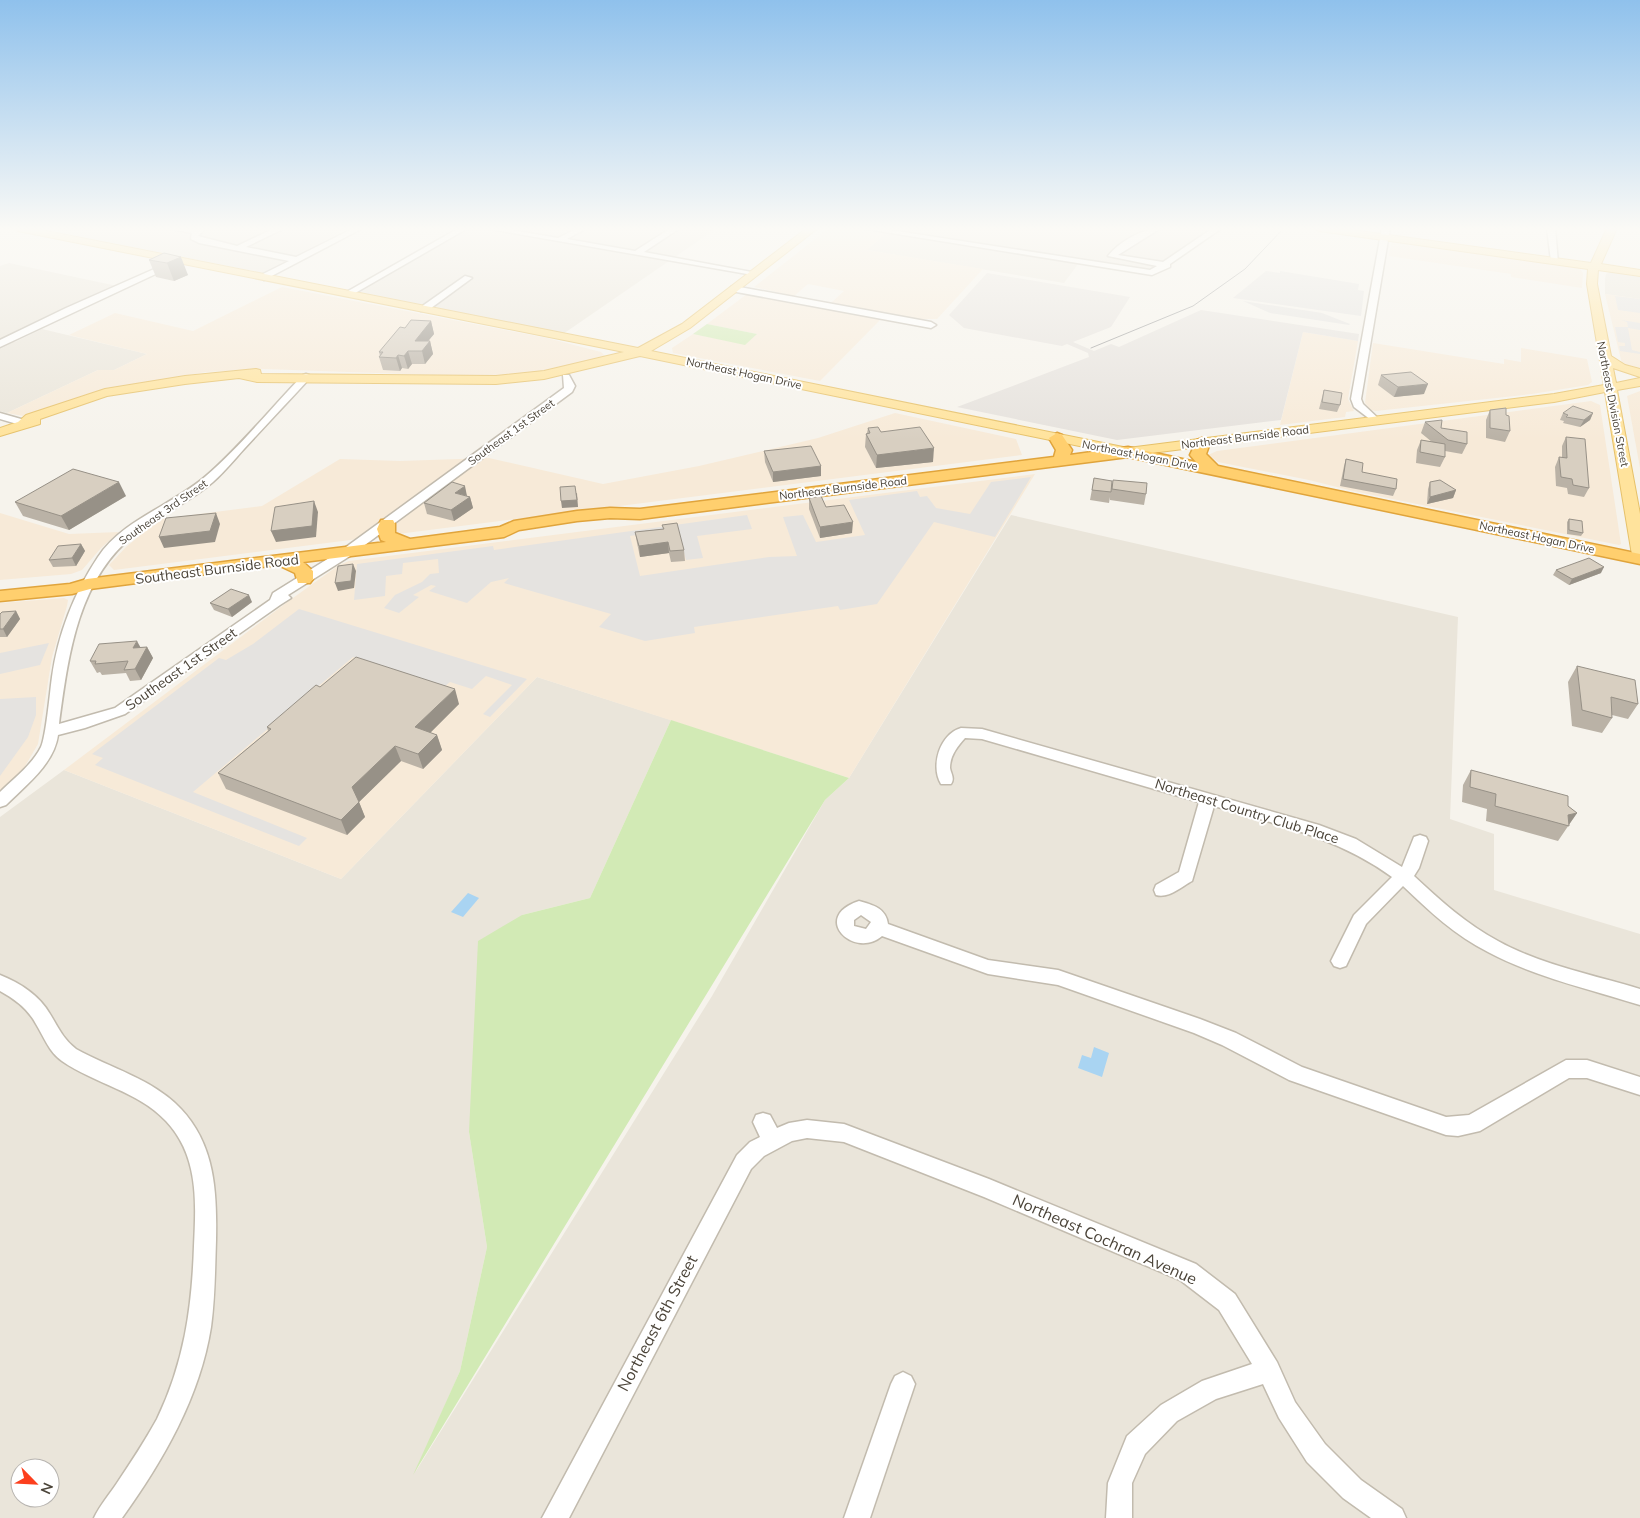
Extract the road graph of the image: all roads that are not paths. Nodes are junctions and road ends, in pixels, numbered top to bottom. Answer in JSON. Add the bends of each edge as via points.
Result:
{"nodes":[{"id":1,"x":95,"y":299,"type":"edge"},
{"id":2,"x":372,"y":299,"type":"edge"},
{"id":3,"x":438,"y":299,"type":"edge"},
{"id":4,"x":721,"y":299,"type":"edge"},
{"id":5,"x":788,"y":299,"type":"edge"},
{"id":6,"x":1374,"y":299,"type":"edge"},
{"id":7,"x":1594,"y":299,"type":"edge"},
{"id":8,"x":424,"y":309,"type":"junction"},
{"id":9,"x":931,"y":325,"type":"dead end"},
{"id":10,"x":0,"y":344,"type":"edge"},
{"id":11,"x":640,"y":352,"type":"junction"},
{"id":12,"x":1604,"y":357,"type":"junction"},
{"id":13,"x":1640,"y":373,"type":"edge"},
{"id":14,"x":306,"y":377,"type":"junction"},
{"id":15,"x":566,"y":378,"type":"junction"},
{"id":16,"x":519,"y":381,"type":"junction"},
{"id":17,"x":1640,"y":382,"type":"edge"},
{"id":18,"x":1609,"y":388,"type":"junction"},
{"id":19,"x":0,"y":416,"type":"edge"},
{"id":20,"x":1375,"y":420,"type":"junction"},
{"id":21,"x":24,"y":423,"type":"junction"},
{"id":22,"x":0,"y":432,"type":"edge"},
{"id":23,"x":1057,"y":438,"type":"junction"},
{"id":24,"x":1202,"y":443,"type":"junction"},
{"id":25,"x":1128,"y":452,"type":"junction"},
{"id":26,"x":1060,"y":461,"type":"junction"},
{"id":27,"x":1212,"y":469,"type":"junction"},
{"id":28,"x":640,"y":514,"type":"junction"},
{"id":29,"x":1636,"y":514,"type":"edge"},
{"id":30,"x":599,"y":515,"type":"junction"},
{"id":31,"x":387,"y":524,"type":"junction"},
{"id":32,"x":504,"y":532,"type":"junction"},
{"id":33,"x":536,"y":532,"type":"junction"},
{"id":34,"x":408,"y":544,"type":"junction"},
{"id":35,"x":346,"y":553,"type":"junction"},
{"id":36,"x":1640,"y":555,"type":"edge"},
{"id":37,"x":1640,"y":559,"type":"edge"},
{"id":38,"x":282,"y":561,"type":"junction"},
{"id":39,"x":304,"y":579,"type":"junction"},
{"id":40,"x":87,"y":584,"type":"junction"},
{"id":41,"x":0,"y":587,"type":"edge"},
{"id":42,"x":0,"y":596,"type":"edge"},
{"id":43,"x":275,"y":602,"type":"junction"},
{"id":44,"x":52,"y":731,"type":"junction"},
{"id":45,"x":946,"y":780,"type":"dead end"},
{"id":46,"x":1208,"y":798,"type":"junction"},
{"id":47,"x":0,"y":801,"type":"edge"},
{"id":48,"x":1420,"y":841,"type":"dead end"},
{"id":49,"x":1404,"y":877,"type":"junction"},
{"id":50,"x":1162,"y":890,"type":"dead end"},
{"id":51,"x":879,"y":928,"type":"dead end"},
{"id":52,"x":1340,"y":960,"type":"dead end"},
{"id":53,"x":0,"y":983,"type":"edge"},
{"id":54,"x":1640,"y":997,"type":"edge"},
{"id":55,"x":1640,"y":1086,"type":"edge"},
{"id":56,"x":767,"y":1130,"type":"joint"},
{"id":57,"x":1269,"y":1370,"type":"junction"},
{"id":58,"x":903,"y":1384,"type":"dead end"},
{"id":59,"x":107,"y":1518,"type":"edge"},
{"id":60,"x":555,"y":1518,"type":"edge"},
{"id":61,"x":857,"y":1518,"type":"edge"},
{"id":62,"x":1119,"y":1518,"type":"edge"},
{"id":63,"x":1393,"y":1518,"type":"edge"}],
"edges":[{"from":1,"to":10,"type":"street"},
{"from":2,"to":8,"type":"main road"},
{"from":3,"to":8,"type":"street"},
{"from":4,"to":11,"type":"main road","via":[[675,333]]},
{"from":5,"to":9,"type":"street"},
{"from":6,"to":20,"type":"street","via":[[1356,398],[1358,406]]},
{"from":7,"to":12,"type":"main road","name":"Northeast Division Street"},
{"from":8,"to":11,"type":"main road"},
{"from":11,"to":15,"type":"main road","via":[[636,358]]},
{"from":11,"to":16,"type":"main road"},
{"from":11,"to":23,"type":"main road","name":"Northeast Hogan Drive"},
{"from":12,"to":13,"type":"main road","via":[[1621,368]]},
{"from":12,"to":18,"type":"main road","name":"Northeast Division Street"},
{"from":14,"to":16,"type":"main road","via":[[413,381],[423,385],[452,386]]},
{"from":14,"to":21,"type":"main road","via":[[243,376],[186,380],[126,391]]},
{"from":14,"to":40,"type":"street","name":"Southeast 3rd Street","via":[[212,478],[120,541],[104,557]]},
{"from":15,"to":16,"type":"main road"},
{"from":15,"to":31,"type":"street","name":"Southeast 1st Street","via":[[570,386],[568,390]]},
{"from":17,"to":18,"type":"main road","name":"Northeast Burnside Road"},
{"from":18,"to":20,"type":"main road","name":"Northeast Burnside Road"},
{"from":18,"to":29,"type":"main road","name":"Northeast Division Street"},
{"from":19,"to":21,"type":"street"},
{"from":20,"to":24,"type":"main road","name":"Northeast Burnside Road"},
{"from":21,"to":22,"type":"main road"},
{"from":23,"to":25,"type":"main road","name":"Northeast Hogan Drive"},
{"from":23,"to":26,"type":"highway","via":[[1064,450]]},
{"from":24,"to":25,"type":"main road","name":"Northeast Burnside Road"},
{"from":24,"to":27,"type":"highway","via":[[1198,455]]},
{"from":25,"to":26,"type":"highway","name":"Northeast Burnside Road"},
{"from":25,"to":27,"type":"highway","name":"Northeast Hogan Drive"},
{"from":26,"to":28,"type":"highway","name":"Northeast Burnside Road"},
{"from":27,"to":37,"type":"highway","name":"Northeast Hogan Drive"},
{"from":28,"to":30,"type":"highway","name":"Northeast Burnside Road"},
{"from":28,"to":33,"type":"highway","name":"Northeast Burnside Road","via":[[627,520]]},
{"from":29,"to":36,"type":"main road","name":"Northeast Division Street"},
{"from":30,"to":32,"type":"highway","name":"Northeast Burnside Road","via":[[514,526]]},
{"from":30,"to":33,"type":"highway","via":[[580,522],[543,527]]},
{"from":31,"to":34,"type":"highway","via":[[387,536]]},
{"from":31,"to":35,"type":"street","name":"Southeast 1st Street"},
{"from":32,"to":33,"type":"highway","name":"Northeast Burnside Road","via":[[514,535]]},
{"from":32,"to":34,"type":"highway","name":"Northeast Burnside Road"},
{"from":34,"to":35,"type":"highway","name":"Northeast Burnside Road"},
{"from":35,"to":38,"type":"highway","name":"Southeast Burnside Road"},
{"from":35,"to":39,"type":"street","name":"Southeast 1st Street"},
{"from":35,"to":43,"type":"street","name":"Southeast 1st Street","via":[[291,596]]},
{"from":38,"to":39,"type":"highway","via":[[301,568]]},
{"from":38,"to":40,"type":"highway","name":"Southeast Burnside Road"},
{"from":39,"to":43,"type":"street","name":"Southeast 1st Street","via":[[278,596]]},
{"from":40,"to":41,"type":"highway","name":"Southeast Burnside Road","via":[[76,580]]},
{"from":40,"to":42,"type":"highway","name":"Southeast Burnside Road","via":[[72,589]]},
{"from":40,"to":44,"type":"street","name":"Southeast 3rd Street","via":[[64,646]]},
{"from":43,"to":44,"type":"street","name":"Southeast 1st Street","via":[[128,706],[94,721]]},
{"from":44,"to":47,"type":"street","via":[[44,756]]},
{"from":45,"to":46,"type":"street","name":"Northeast Country Club Place","via":[[942,763],[951,744],[961,733],[982,734]]},
{"from":46,"to":49,"type":"street","name":"Northeast Country Club Place","via":[[1350,843]]},
{"from":46,"to":50,"type":"street","via":[[1186,876]]},
{"from":48,"to":49,"type":"street","via":[[1411,868]]},
{"from":49,"to":52,"type":"street","via":[[1360,920]]},
{"from":49,"to":54,"type":"street","name":"Northeast Country Club Place","via":[[1447,917],[1493,947],[1536,965]]},
{"from":51,"to":55,"type":"street","via":[[988,967],[1058,978],[1200,1027],[1296,1074],[1446,1126],[1473,1124],[1566,1069],[1587,1069]]},
{"from":53,"to":59,"type":"street","via":[[32,1003],[56,1042],[68,1054],[159,1100],[186,1129],[200,1156],[205,1178],[203,1300],[195,1347],[186,1378],[152,1452]]},
{"from":56,"to":57,"type":"street","name":"Northeast Cochran Avenue","via":[[789,1132],[808,1129],[844,1133],[1174,1266],[1208,1286],[1227,1302]]},
{"from":56,"to":60,"type":"street","name":"Northeast 6th Street","via":[[757,1149],[734,1178]]},
{"from":57,"to":62,"type":"street","via":[[1210,1389],[1169,1413],[1136,1445],[1120,1483]]},
{"from":57,"to":63,"type":"street","name":"Northeast Cochran Avenue","via":[[1287,1410],[1316,1454],[1352,1489]]},
{"from":58,"to":61,"type":"street"}]}
